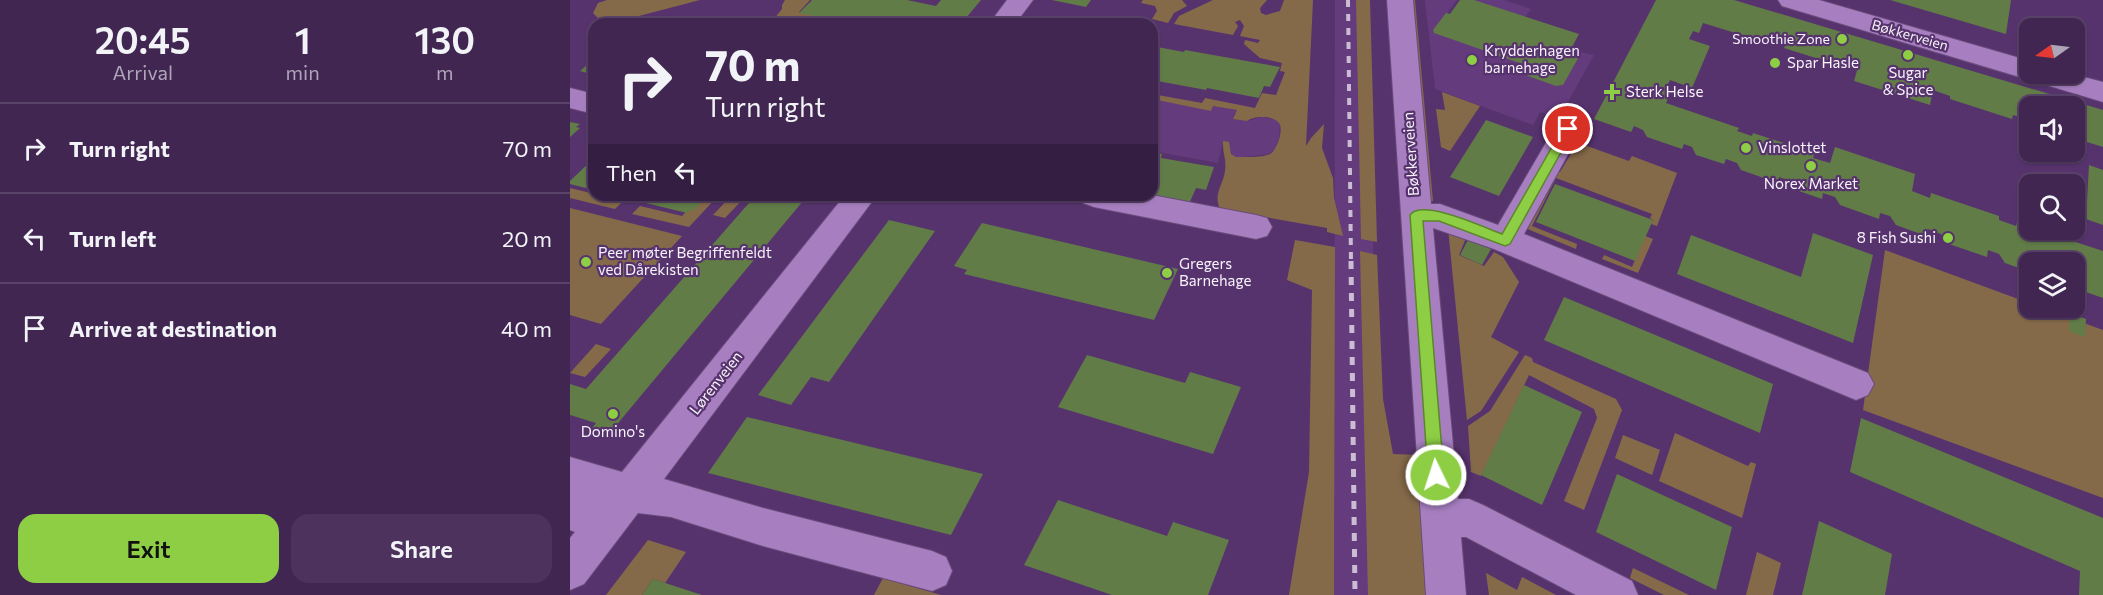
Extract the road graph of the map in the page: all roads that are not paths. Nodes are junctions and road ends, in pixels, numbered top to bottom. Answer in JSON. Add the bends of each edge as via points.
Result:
{"nodes":[{"id":1,"x":1020,"y":0,"type":"edge"},
{"id":2,"x":1400,"y":0,"type":"edge"},
{"id":3,"x":1791,"y":0,"type":"edge"},
{"id":4,"x":1006,"y":18,"type":"edge"},
{"id":5,"x":2019,"y":67,"type":"edge"},
{"id":6,"x":2075,"y":84,"type":"edge"},
{"id":7,"x":2103,"y":92,"type":"edge"},
{"id":8,"x":570,"y":99,"type":"edge"},
{"id":9,"x":588,"y":103,"type":"edge"},
{"id":10,"x":1568,"y":129,"type":"dead end"},
{"id":11,"x":857,"y":201,"type":"edge"},
{"id":12,"x":1124,"y":201,"type":"edge"},
{"id":13,"x":1416,"y":215,"type":"junction"},
{"id":14,"x":1256,"y":227,"type":"dead end"},
{"id":15,"x":1505,"y":240,"type":"junction"},
{"id":16,"x":1856,"y":384,"type":"dead end"},
{"id":17,"x":570,"y":475,"type":"edge"},
{"id":18,"x":630,"y":493,"type":"junction"},
{"id":19,"x":570,"y":511,"type":"edge"},
{"id":20,"x":1439,"y":518,"type":"junction"},
{"id":21,"x":607,"y":523,"type":"junction"},
{"id":22,"x":570,"y":570,"type":"edge"},
{"id":23,"x":932,"y":572,"type":"dead end"},
{"id":24,"x":1446,"y":595,"type":"edge"},
{"id":25,"x":1618,"y":595,"type":"edge"}],
"edges":[{"from":1,"to":4,"type":"street"},
{"from":2,"to":13,"type":"street","name":"Bøkkerveien"},
{"from":3,"to":5,"type":"street","name":"Bøkkerveien"},
{"from":6,"to":7,"type":"street"},
{"from":8,"to":9,"type":"street"},
{"from":10,"to":15,"type":"street"},
{"from":11,"to":18,"type":"street","name":"Lørenveien"},
{"from":12,"to":14,"type":"street"},
{"from":13,"to":15,"type":"street","via":[[1440,216]]},
{"from":13,"to":20,"type":"street","name":"Bøkkerveien"},
{"from":15,"to":16,"type":"street"},
{"from":17,"to":18,"type":"street"},
{"from":18,"to":21,"type":"street","name":"Lørenveien"},
{"from":18,"to":23,"type":"street","via":[[671,499],[763,528]]},
{"from":19,"to":21,"type":"street"},
{"from":20,"to":24,"type":"street","name":"Bøkkerveien"},
{"from":20,"to":25,"type":"street","via":[[1469,518]]},
{"from":21,"to":22,"type":"street","name":"Lørenveien"}]}
